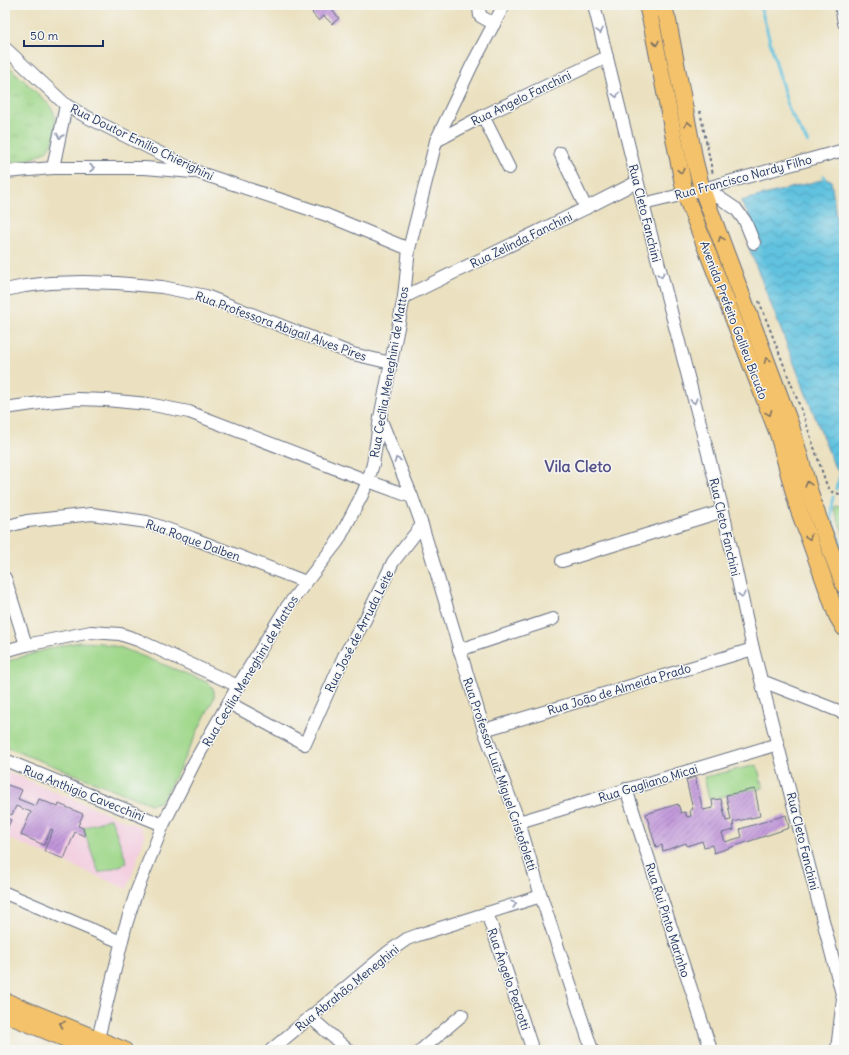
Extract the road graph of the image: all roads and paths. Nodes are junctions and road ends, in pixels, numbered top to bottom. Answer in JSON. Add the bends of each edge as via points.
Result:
{"nodes":[{"id":1,"x":481,"y":5,"type":"edge"},
{"id":2,"x":504,"y":5,"type":"edge"},
{"id":3,"x":594,"y":5,"type":"edge"},
{"id":4,"x":647,"y":5,"type":"edge"},
{"id":5,"x":663,"y":5,"type":"edge"},
{"id":6,"x":841,"y":5,"type":"edge"},
{"id":7,"x":844,"y":23,"type":"edge"},
{"id":8,"x":494,"y":24,"type":"junction"},
{"id":9,"x":5,"y":48,"type":"edge"},
{"id":10,"x":607,"y":57,"type":"junction"},
{"id":11,"x":66,"y":105,"type":"junction"},
{"id":12,"x":699,"y":109,"type":"dead end"},
{"id":13,"x":483,"y":116,"type":"junction"},
{"id":14,"x":436,"y":141,"type":"junction"},
{"id":15,"x":153,"y":150,"type":"junction"},
{"id":16,"x":844,"y":150,"type":"edge"},
{"id":17,"x":560,"y":153,"type":"dead end"},
{"id":18,"x":53,"y":168,"type":"junction"},
{"id":19,"x":145,"y":168,"type":"junction"},
{"id":20,"x":509,"y":168,"type":"dead end"},
{"id":21,"x":5,"y":172,"type":"edge"},
{"id":22,"x":200,"y":173,"type":"junction"},
{"id":23,"x":637,"y":182,"type":"junction"},
{"id":24,"x":707,"y":188,"type":"junction"},
{"id":25,"x":685,"y":194,"type":"junction"},
{"id":26,"x":642,"y":204,"type":"junction"},
{"id":27,"x":586,"y":208,"type":"junction"},
{"id":28,"x":754,"y":243,"type":"dead end"},
{"id":29,"x":409,"y":249,"type":"junction"},
{"id":30,"x":5,"y":290,"type":"edge"},
{"id":31,"x":404,"y":297,"type":"junction"},
{"id":32,"x":759,"y":300,"type":"dead end"},
{"id":33,"x":391,"y":363,"type":"junction"},
{"id":34,"x":5,"y":408,"type":"edge"},
{"id":35,"x":380,"y":418,"type":"junction"},
{"id":36,"x":368,"y":481,"type":"junction"},
{"id":37,"x":844,"y":494,"type":"edge"},
{"id":38,"x":412,"y":496,"type":"junction"},
{"id":39,"x":723,"y":511,"type":"junction"},
{"id":40,"x":422,"y":525,"type":"junction"},
{"id":41,"x":5,"y":527,"type":"edge"},
{"id":42,"x":562,"y":561,"type":"dead end"},
{"id":43,"x":5,"y":578,"type":"edge"},
{"id":44,"x":306,"y":582,"type":"junction"},
{"id":45,"x":844,"y":586,"type":"edge"},
{"id":46,"x":553,"y":619,"type":"dead end"},
{"id":47,"x":844,"y":628,"type":"edge"},
{"id":48,"x":26,"y":645,"type":"junction"},
{"id":49,"x":753,"y":648,"type":"junction"},
{"id":50,"x":459,"y":650,"type":"junction"},
{"id":51,"x":5,"y":651,"type":"edge"},
{"id":52,"x":762,"y":681,"type":"junction"},
{"id":53,"x":238,"y":686,"type":"junction"},
{"id":54,"x":229,"y":703,"type":"junction"},
{"id":55,"x":844,"y":713,"type":"edge"},
{"id":56,"x":484,"y":730,"type":"junction"},
{"id":57,"x":778,"y":744,"type":"junction"},
{"id":58,"x":5,"y":760,"type":"edge"},
{"id":59,"x":626,"y":789,"type":"junction"},
{"id":60,"x":519,"y":822,"type":"junction"},
{"id":61,"x":163,"y":825,"type":"junction"},
{"id":62,"x":5,"y":892,"type":"edge"},
{"id":63,"x":541,"y":896,"type":"junction"},
{"id":64,"x":487,"y":913,"type":"junction"},
{"id":65,"x":121,"y":942,"type":"junction"},
{"id":66,"x":5,"y":1001,"type":"edge"},
{"id":67,"x":5,"y":1014,"type":"edge"},
{"id":68,"x":462,"y":1015,"type":"dead end"},
{"id":69,"x":310,"y":1017,"type":"junction"},
{"id":70,"x":532,"y":1045,"type":"dead end"},
{"id":71,"x":95,"y":1046,"type":"edge"},
{"id":72,"x":124,"y":1050,"type":"edge"},
{"id":73,"x":271,"y":1050,"type":"edge"},
{"id":74,"x":348,"y":1050,"type":"edge"},
{"id":75,"x":421,"y":1050,"type":"edge"},
{"id":76,"x":592,"y":1050,"type":"edge"},
{"id":77,"x":711,"y":1050,"type":"edge"},
{"id":78,"x":837,"y":1050,"type":"edge"}],
"edges":[{"from":1,"to":8,"type":"street","via":[[480,16]]},
{"from":2,"to":8,"type":"street","name":"Rua Cecília Meneghini de Mattos"},
{"from":3,"to":10,"type":"street","name":"Rua Cleto Fanchini","one_way":true},
{"from":4,"to":25,"type":"main road","name":"Avenida Prefeito Galileu Bicudo","one_way":true},
{"from":24,"to":5,"type":"main road","name":"Avenida Prefeito Galileu Bicudo","one_way":true,"via":[[695,162]]},
{"from":6,"to":7,"type":"street"},
{"from":8,"to":14,"type":"street","name":"Rua Cecília Meneghini de Mattos"},
{"from":9,"to":11,"type":"street","name":"Rua Doutor Emílio Chierighini"},
{"from":10,"to":13,"type":"street","name":"Rua Angelo Fanchini"},
{"from":10,"to":23,"type":"street","name":"Rua Cleto Fanchini","one_way":true},
{"from":11,"to":15,"type":"street","name":"Rua Doutor Emílio Chierighini"},
{"from":11,"to":18,"type":"street","one_way":true},
{"from":12,"to":24,"type":"path"},
{"from":13,"to":14,"type":"street","name":"Rua Angelo Fanchini"},
{"from":13,"to":20,"type":"street"},
{"from":14,"to":29,"type":"street","name":"Rua Cecília Meneghini de Mattos"},
{"from":15,"to":19,"type":"street","via":[[153,160]]},
{"from":15,"to":22,"type":"street","name":"Rua Doutor Emílio Chierighini"},
{"from":16,"to":24,"type":"street","name":"Rua Francisco Nardy Filho"},
{"from":17,"to":27,"type":"street"},
{"from":18,"to":19,"type":"street","one_way":true},
{"from":18,"to":21,"type":"street"},
{"from":19,"to":22,"type":"street"},
{"from":22,"to":29,"type":"street","name":"Rua Doutor Emílio Chierighini","via":[[324,214]]},
{"from":23,"to":26,"type":"street","name":"Rua Cleto Fanchini"},
{"from":23,"to":27,"type":"street","name":"Rua Zelinda Fanchini"},
{"from":24,"to":25,"type":"street","name":"Rua Francisco Nardy Filho"},
{"from":24,"to":28,"type":"street","via":[[736,209]]},
{"from":45,"to":24,"type":"main road","name":"Avenida Prefeito Galileu Bicudo","one_way":true,"via":[[813,503],[791,426]]},
{"from":25,"to":26,"type":"street","name":"Rua Francisco Nardy Filho"},
{"from":25,"to":47,"type":"main road","name":"Avenida Prefeito Galileu Bicudo","one_way":true,"via":[[778,434],[798,508],[837,616]]},
{"from":26,"to":39,"type":"street","name":"Rua Cleto Fanchini","one_way":true},
{"from":27,"to":31,"type":"street","name":"Rua Zelinda Fanchini"},
{"from":29,"to":31,"type":"street","name":"Rua Cecília Meneghini de Mattos"},
{"from":30,"to":33,"type":"street","name":"Rua Professora Abigail Alves Pires","via":[[50,283],[83,282],[169,289],[206,296],[353,354]]},
{"from":31,"to":33,"type":"street","name":"Rua Cecília Meneghini de Mattos"},
{"from":32,"to":37,"type":"path","via":[[804,417],[827,486],[832,492]]},
{"from":33,"to":35,"type":"street","name":"Rua Cecília Meneghini de Mattos"},
{"from":34,"to":36,"type":"street","via":[[77,399],[148,404],[189,412]]},
{"from":35,"to":36,"type":"street","name":"Rua Cecília Meneghini de Mattos"},
{"from":38,"to":35,"type":"street","name":"Rua Professor Luiz Miguel Cristofoletti","one_way":true},
{"from":36,"to":38,"type":"street"},
{"from":36,"to":44,"type":"street","name":"Rua Cecília Meneghini de Mattos","via":[[338,541]]},
{"from":38,"to":40,"type":"street","name":"Rua Professor Luiz Miguel Cristofoletti"},
{"from":39,"to":42,"type":"street"},
{"from":39,"to":49,"type":"street","name":"Rua Cleto Fanchini","one_way":true},
{"from":40,"to":50,"type":"street","name":"Rua Professor Luiz Miguel Cristofoletti"},
{"from":40,"to":54,"type":"street","name":"Rua José de Arruda Leite","via":[[393,562],[344,656],[305,744]]},
{"from":41,"to":44,"type":"street","name":"Rua Roque Dalben","via":[[27,521],[92,514],[147,522]]},
{"from":43,"to":48,"type":"street"},
{"from":44,"to":53,"type":"street","name":"Rua Cecília Meneghini de Mattos","via":[[286,608]]},
{"from":46,"to":50,"type":"street"},
{"from":48,"to":51,"type":"street"},
{"from":48,"to":53,"type":"street","via":[[91,632],[120,634]]},
{"from":49,"to":52,"type":"street","name":"Rua Cleto Fanchini"},
{"from":49,"to":56,"type":"street","name":"Rua João de Almeida Prado"},
{"from":50,"to":56,"type":"street","name":"Rua Professor Luiz Miguel Cristofoletti"},
{"from":52,"to":55,"type":"street"},
{"from":52,"to":57,"type":"street","name":"Rua Cleto Fanchini"},
{"from":53,"to":54,"type":"street","name":"Rua Cecília Meneghini de Mattos"},
{"from":54,"to":61,"type":"street","name":"Rua Cecília Meneghini de Mattos","via":[[195,761]]},
{"from":56,"to":60,"type":"street","name":"Rua Professor Luiz Miguel Cristofoletti"},
{"from":57,"to":59,"type":"street","name":"Rua Gagliano Micai"},
{"from":57,"to":78,"type":"street","name":"Rua Cleto Fanchini","via":[[843,998]]},
{"from":58,"to":61,"type":"street","name":"Rua Anthigio Cavecchini"},
{"from":59,"to":60,"type":"street","name":"Rua Gagliano Micai"},
{"from":59,"to":77,"type":"street","name":"Rua Rui Pinto Marinho"},
{"from":60,"to":63,"type":"street","name":"Rua Professor Luiz Miguel Cristofoletti"},
{"from":61,"to":65,"type":"street","name":"Rua Cecília Meneghini de Mattos","via":[[136,893]]},
{"from":62,"to":65,"type":"street"},
{"from":64,"to":63,"type":"street","name":"Rua Abrahão Meneghini","one_way":true},
{"from":63,"to":76,"type":"street","name":"Rua Professor Luiz Miguel Cristofoletti"},
{"from":64,"to":69,"type":"street","name":"Rua Abrahão Meneghini","via":[[407,939]]},
{"from":64,"to":70,"type":"street","name":"Rua Ângelo Pedrotti"},
{"from":65,"to":71,"type":"street","name":"Rua Cecília Meneghini de Mattos"},
{"from":71,"to":66,"type":"main road","one_way":true},
{"from":67,"to":71,"type":"main road"},
{"from":68,"to":75,"type":"street"},
{"from":69,"to":73,"type":"street","name":"Rua Abrahão Meneghini"},
{"from":69,"to":74,"type":"street"},
{"from":71,"to":72,"type":"main road"}]}
